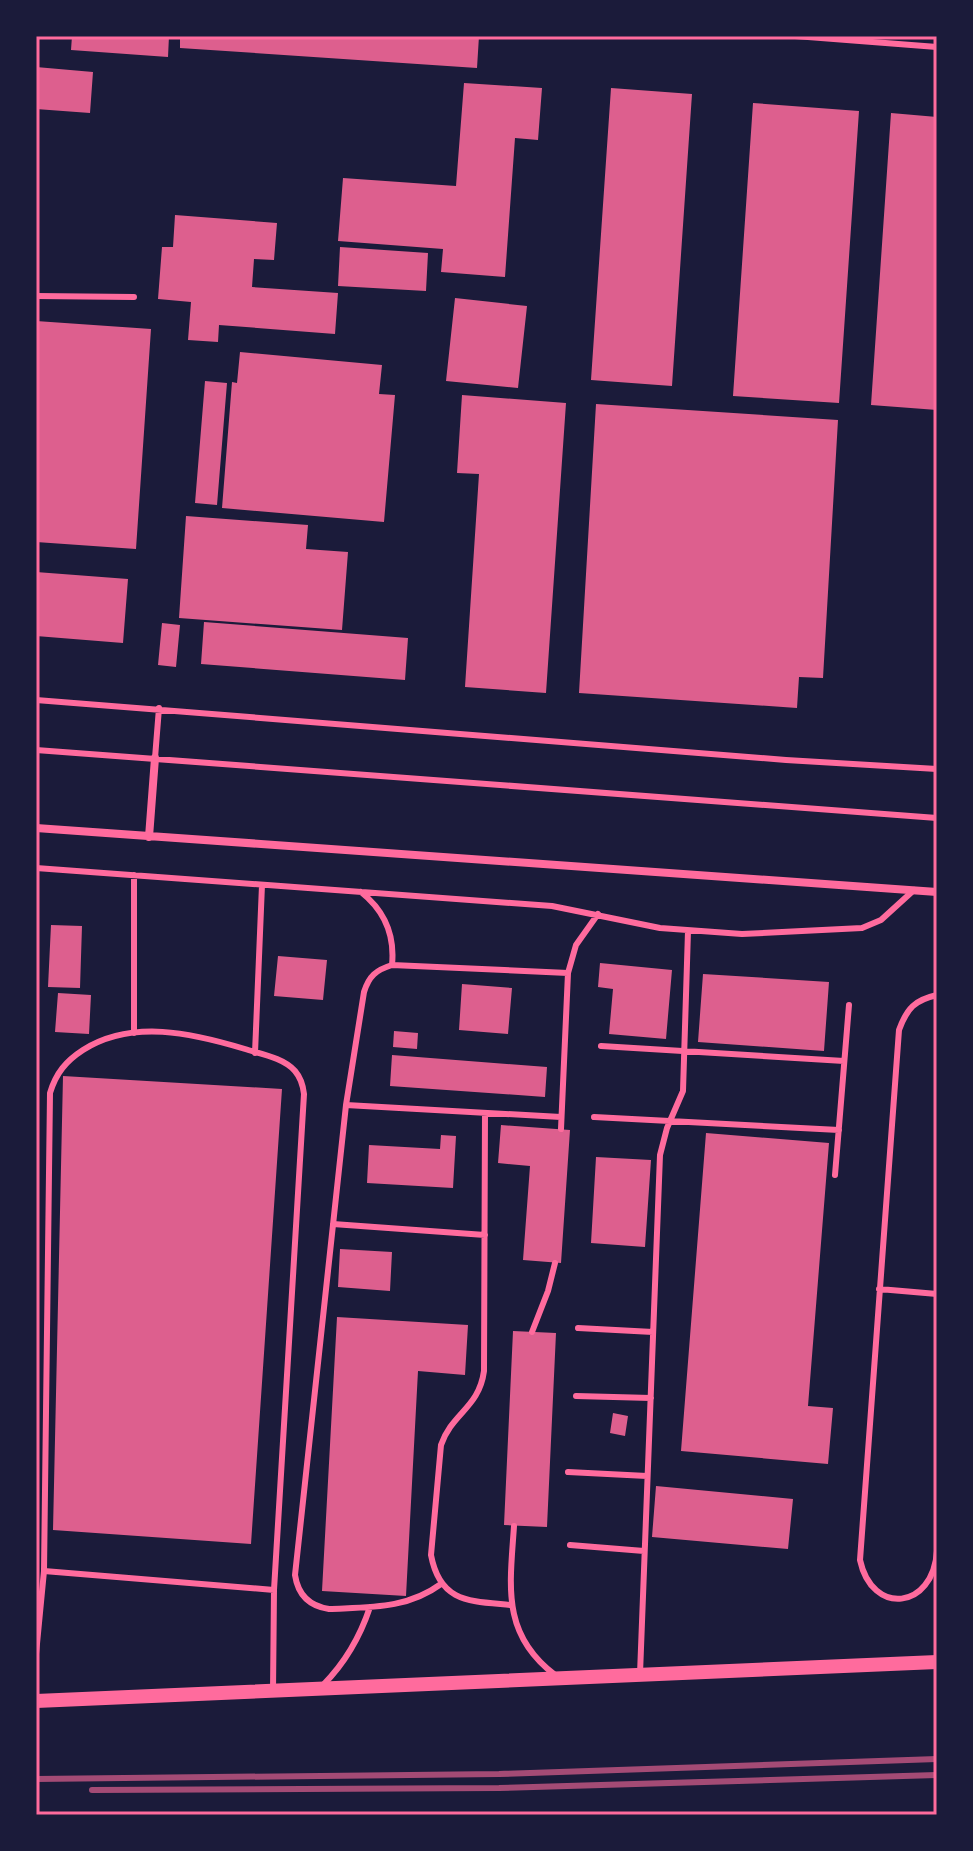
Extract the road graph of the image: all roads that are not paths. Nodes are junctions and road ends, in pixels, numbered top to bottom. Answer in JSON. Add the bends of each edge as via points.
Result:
{"nodes":[{"id":1,"x":795,"y":36,"type":"edge"},
{"id":2,"x":937,"y":47,"type":"edge"},
{"id":3,"x":36,"y":296,"type":"edge"},
{"id":4,"x":134,"y":297,"type":"dead end"},
{"id":5,"x":36,"y":700,"type":"edge"},
{"id":6,"x":159,"y":708,"type":"junction"},
{"id":7,"x":36,"y":750,"type":"edge"},
{"id":8,"x":155,"y":758,"type":"junction"},
{"id":9,"x":937,"y":769,"type":"edge"},
{"id":10,"x":937,"y":818,"type":"edge"},
{"id":11,"x":36,"y":828,"type":"edge"},
{"id":12,"x":149,"y":837,"type":"junction"},
{"id":13,"x":36,"y":868,"type":"edge"},
{"id":14,"x":134,"y":875,"type":"junction"},
{"id":15,"x":262,"y":885,"type":"junction"},
{"id":16,"x":914,"y":890,"type":"junction"},
{"id":17,"x":361,"y":892,"type":"junction"},
{"id":18,"x":937,"y":892,"type":"edge"},
{"id":19,"x":598,"y":914,"type":"junction"},
{"id":20,"x":688,"y":931,"type":"junction"},
{"id":21,"x":392,"y":965,"type":"junction"},
{"id":22,"x":568,"y":973,"type":"junction"},
{"id":23,"x":937,"y":995,"type":"edge"},
{"id":24,"x":849,"y":1005,"type":"dead end"},
{"id":25,"x":134,"y":1033,"type":"junction"},
{"id":26,"x":601,"y":1046,"type":"dead end"},
{"id":27,"x":685,"y":1052,"type":"junction"},
{"id":28,"x":255,"y":1053,"type":"junction"},
{"id":29,"x":844,"y":1061,"type":"junction"},
{"id":30,"x":346,"y":1105,"type":"junction"},
{"id":31,"x":485,"y":1113,"type":"junction"},
{"id":32,"x":561,"y":1117,"type":"junction"},
{"id":33,"x":594,"y":1117,"type":"dead end"},
{"id":34,"x":670,"y":1122,"type":"junction"},
{"id":35,"x":561,"y":1129,"type":"dead end"},
{"id":36,"x":839,"y":1130,"type":"junction"},
{"id":37,"x":835,"y":1175,"type":"dead end"},
{"id":38,"x":333,"y":1224,"type":"junction"},
{"id":39,"x":485,"y":1235,"type":"junction"},
{"id":40,"x":555,"y":1263,"type":"dead end"},
{"id":41,"x":879,"y":1289,"type":"junction"},
{"id":42,"x":937,"y":1294,"type":"edge"},
{"id":43,"x":578,"y":1328,"type":"dead end"},
{"id":44,"x":532,"y":1332,"type":"dead end"},
{"id":45,"x":653,"y":1332,"type":"junction"},
{"id":46,"x":576,"y":1396,"type":"dead end"},
{"id":47,"x":651,"y":1398,"type":"junction"},
{"id":48,"x":568,"y":1472,"type":"dead end"},
{"id":49,"x":647,"y":1476,"type":"junction"},
{"id":50,"x":514,"y":1526,"type":"dead end"},
{"id":51,"x":570,"y":1545,"type":"dead end"},
{"id":52,"x":644,"y":1551,"type":"junction"},
{"id":53,"x":937,"y":1551,"type":"edge"},
{"id":54,"x":44,"y":1571,"type":"junction"},
{"id":55,"x":441,"y":1584,"type":"junction"},
{"id":56,"x":274,"y":1590,"type":"junction"},
{"id":57,"x":511,"y":1605,"type":"junction"},
{"id":58,"x":370,"y":1607,"type":"junction"},
{"id":59,"x":36,"y":1654,"type":"edge"},
{"id":60,"x":937,"y":1662,"type":"edge"},
{"id":61,"x":640,"y":1674,"type":"junction"},
{"id":62,"x":558,"y":1677,"type":"junction"},
{"id":63,"x":320,"y":1689,"type":"junction"},
{"id":64,"x":273,"y":1691,"type":"junction"},
{"id":65,"x":36,"y":1701,"type":"edge"}],
"edges":[{"from":1,"to":2,"type":"lane"},
{"from":3,"to":4,"type":"lane"},
{"from":5,"to":6,"type":"lane"},
{"from":6,"to":8,"type":"lane"},
{"from":6,"to":9,"type":"lane"},
{"from":7,"to":8,"type":"lane"},
{"from":8,"to":10,"type":"lane"},
{"from":8,"to":12,"type":"street"},
{"from":11,"to":12,"type":"street"},
{"from":12,"to":16,"type":"street"},
{"from":13,"to":14,"type":"lane"},
{"from":14,"to":15,"type":"lane"},
{"from":14,"to":25,"type":"lane"},
{"from":15,"to":17,"type":"lane"},
{"from":15,"to":28,"type":"lane"},
{"from":16,"to":18,"type":"street"},
{"from":16,"to":20,"type":"lane","via":[[881,920],[862,928]]},
{"from":17,"to":19,"type":"lane"},
{"from":17,"to":21,"type":"lane","via":[[379,910],[390,932]]},
{"from":19,"to":20,"type":"lane"},
{"from":19,"to":22,"type":"lane","via":[[576,945]]},
{"from":20,"to":27,"type":"lane"},
{"from":21,"to":22,"type":"lane"},
{"from":21,"to":30,"type":"lane","via":[[368,979]]},
{"from":22,"to":32,"type":"lane"},
{"from":23,"to":41,"type":"lane","via":[[919,999],[905,1012],[899,1030]]},
{"from":24,"to":29,"type":"lane"},
{"from":25,"to":28,"type":"lane","via":[[184,1033]]},
{"from":25,"to":54,"type":"lane","via":[[112,1035],[72,1057],[50,1093]]},
{"from":26,"to":27,"type":"lane"},
{"from":27,"to":29,"type":"lane"},
{"from":27,"to":34,"type":"lane","via":[[683,1091]]},
{"from":28,"to":56,"type":"lane","via":[[288,1064],[304,1094]]},
{"from":29,"to":36,"type":"lane"},
{"from":30,"to":31,"type":"lane"},
{"from":30,"to":38,"type":"lane"},
{"from":31,"to":32,"type":"lane"},
{"from":31,"to":39,"type":"lane"},
{"from":32,"to":35,"type":"lane"},
{"from":33,"to":34,"type":"lane"},
{"from":34,"to":36,"type":"lane"},
{"from":34,"to":45,"type":"lane","via":[[660,1155]]},
{"from":36,"to":37,"type":"lane"},
{"from":38,"to":39,"type":"lane"},
{"from":38,"to":58,"type":"lane","via":[[295,1575],[304,1598],[320,1608]]},
{"from":39,"to":55,"type":"lane","via":[[482,1385],[446,1430],[441,1445],[431,1555]]},
{"from":40,"to":44,"type":"lane"},
{"from":41,"to":42,"type":"lane"},
{"from":41,"to":53,"type":"lane","via":[[863,1576],[887,1597],[918,1593],[936,1568]]},
{"from":43,"to":45,"type":"lane"},
{"from":45,"to":47,"type":"lane"},
{"from":46,"to":47,"type":"lane"},
{"from":47,"to":49,"type":"lane"},
{"from":48,"to":49,"type":"lane"},
{"from":49,"to":52,"type":"lane"},
{"from":50,"to":57,"type":"lane"},
{"from":51,"to":52,"type":"lane"},
{"from":52,"to":61,"type":"lane"},
{"from":54,"to":56,"type":"lane"},
{"from":54,"to":59,"type":"lane"},
{"from":55,"to":57,"type":"lane","via":[[467,1601]]},
{"from":55,"to":58,"type":"lane","via":[[400,1605]]},
{"from":56,"to":64,"type":"lane"},
{"from":57,"to":62,"type":"lane","via":[[531,1653]]},
{"from":58,"to":63,"type":"lane","via":[[346,1660]]},
{"from":60,"to":61,"type":"street"},
{"from":61,"to":62,"type":"street"},
{"from":62,"to":63,"type":"street"},
{"from":63,"to":64,"type":"street"},
{"from":64,"to":65,"type":"street"}]}
